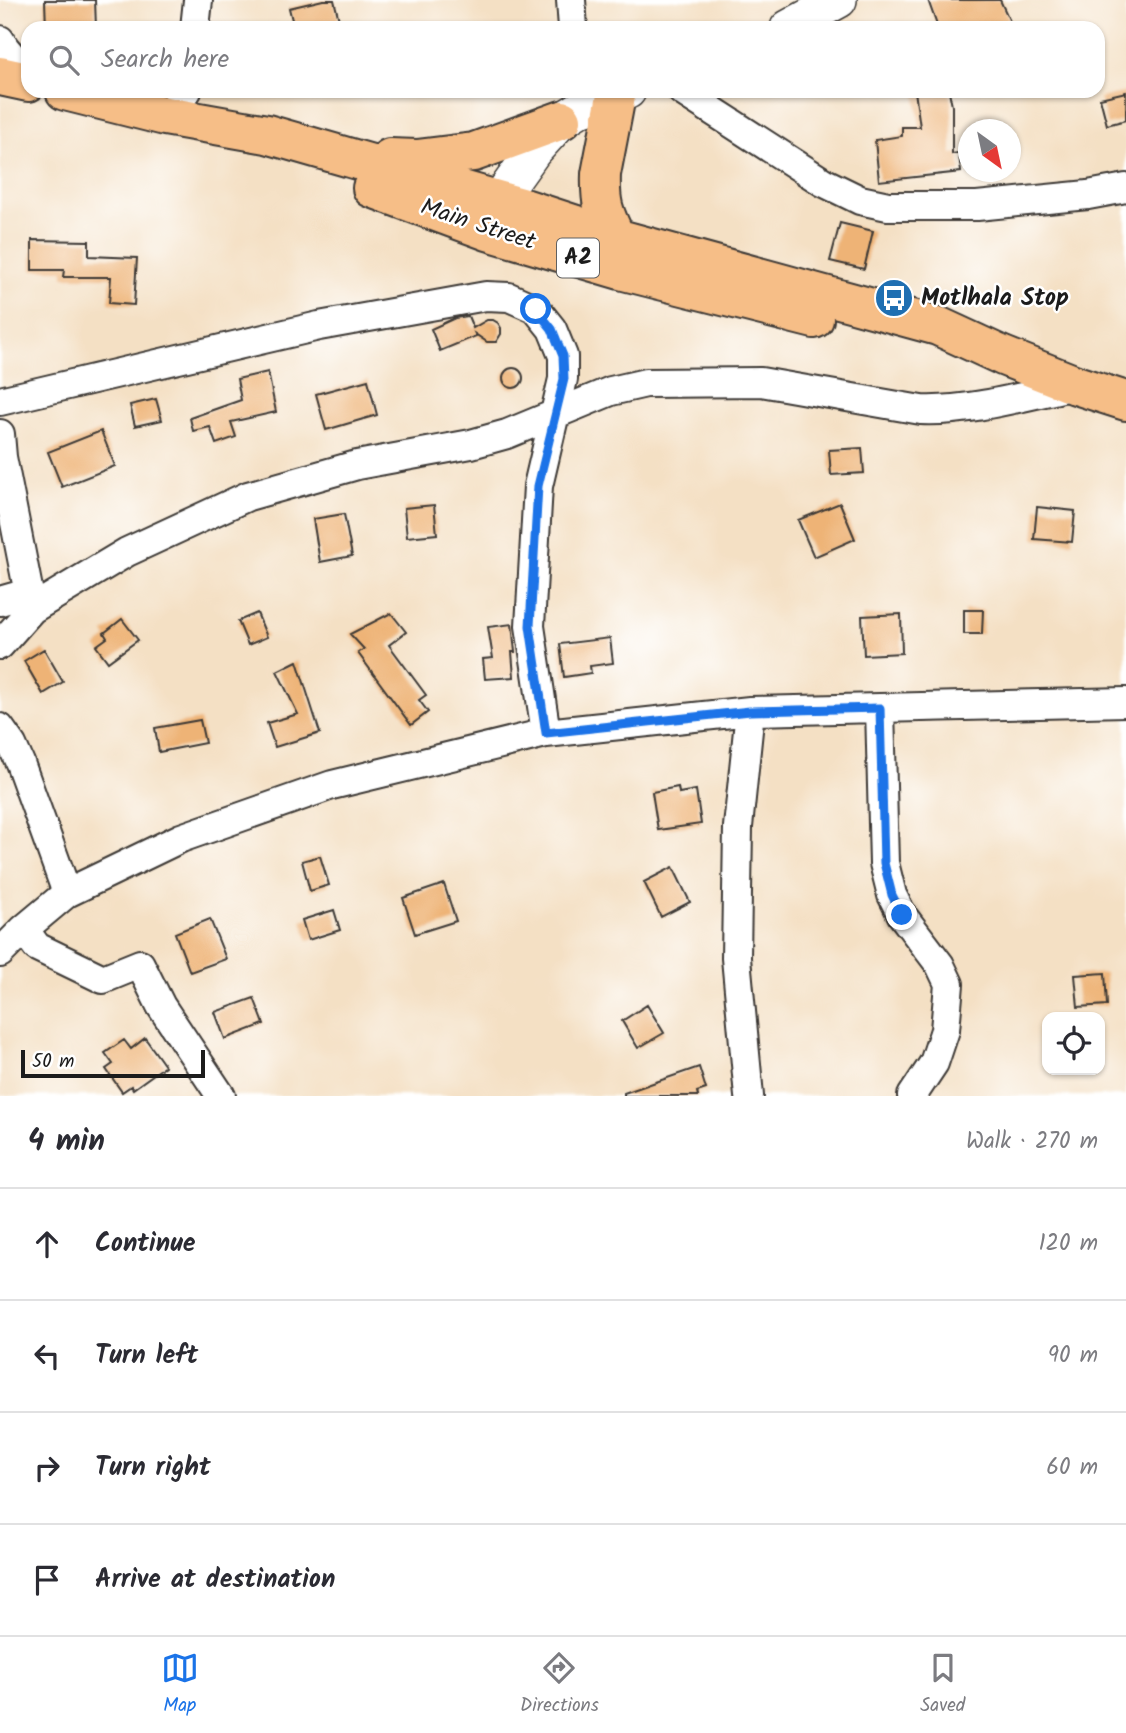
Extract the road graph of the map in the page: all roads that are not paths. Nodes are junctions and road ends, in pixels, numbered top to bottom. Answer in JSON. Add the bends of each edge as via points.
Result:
{"nodes":[{"id":1,"x":198,"y":0,"type":"edge"},
{"id":2,"x":571,"y":0,"type":"edge"},
{"id":3,"x":839,"y":0,"type":"edge"},
{"id":4,"x":196,"y":21,"type":"edge"},
{"id":5,"x":572,"y":21,"type":"edge"},
{"id":6,"x":801,"y":21,"type":"edge"},
{"id":7,"x":7,"y":53,"type":"edge"},
{"id":8,"x":21,"y":68,"type":"edge"},
{"id":9,"x":21,"y":72,"type":"edge"},
{"id":10,"x":125,"y":98,"type":"edge"},
{"id":11,"x":604,"y":98,"type":"edge"},
{"id":12,"x":616,"y":98,"type":"edge"},
{"id":13,"x":621,"y":98,"type":"edge"},
{"id":14,"x":693,"y":98,"type":"edge"},
{"id":15,"x":176,"y":104,"type":"edge"},
{"id":16,"x":573,"y":107,"type":"edge"},
{"id":17,"x":342,"y":156,"type":"junction"},
{"id":18,"x":1126,"y":188,"type":"edge"},
{"id":19,"x":503,"y":219,"type":"junction"},
{"id":20,"x":616,"y":238,"type":"junction"},
{"id":21,"x":1003,"y":356,"type":"junction"},
{"id":22,"x":1076,"y":385,"type":"junction"},
{"id":23,"x":0,"y":401,"type":"edge"},
{"id":24,"x":1126,"y":401,"type":"edge"},
{"id":25,"x":555,"y":414,"type":"junction"},
{"id":26,"x":0,"y":434,"type":"edge"},
{"id":27,"x":0,"y":601,"type":"edge"},
{"id":28,"x":30,"y":601,"type":"junction"},
{"id":29,"x":0,"y":645,"type":"edge"},
{"id":30,"x":1126,"y":702,"type":"edge"},
{"id":31,"x":880,"y":708,"type":"junction"},
{"id":32,"x":750,"y":711,"type":"junction"},
{"id":33,"x":0,"y":728,"type":"edge"},
{"id":34,"x":546,"y":733,"type":"junction"},
{"id":35,"x":67,"y":893,"type":"junction"},
{"id":36,"x":24,"y":929,"type":"junction"},
{"id":37,"x":0,"y":953,"type":"edge"},
{"id":38,"x":221,"y":1096,"type":"edge"},
{"id":39,"x":749,"y":1096,"type":"edge"},
{"id":40,"x":912,"y":1096,"type":"edge"}],
"edges":[{"from":1,"to":4,"type":"street"},
{"from":2,"to":5,"type":"street"},
{"from":3,"to":6,"type":"street"},
{"from":7,"to":8,"type":"street"},
{"from":7,"to":9,"type":"highway"},
{"from":10,"to":15,"type":"highway","name":"Main Street","number":"A2"},
{"from":11,"to":16,"type":"street"},
{"from":12,"to":19,"type":"street","via":[[563,146]]},
{"from":13,"to":20,"type":"highway","via":[[601,174],[601,203]]},
{"from":14,"to":18,"type":"street","via":[[823,182],[860,200],[888,206],[976,206]]},
{"from":15,"to":17,"type":"highway","name":"Main Street","number":"A2"},
{"from":15,"to":19,"type":"highway","name":"Main Street","number":"A2","via":[[277,157]]},
{"from":16,"to":17,"type":"highway","via":[[474,152],[417,159]]},
{"from":16,"to":19,"type":"street","via":[[533,152]]},
{"from":17,"to":19,"type":"highway","name":"Main Street","number":"A2"},
{"from":19,"to":20,"type":"highway","name":"Main Street","number":"A2"},
{"from":19,"to":21,"type":"highway","name":"Main Street","number":"A2","via":[[624,271],[944,350]]},
{"from":20,"to":21,"type":"highway","name":"Main Street","number":"A2","via":[[938,326]]},
{"from":21,"to":22,"type":"highway","name":"Main Street","number":"A2"},
{"from":22,"to":24,"type":"highway","name":"Main Street","number":"A2"},
{"from":22,"to":25,"type":"street","via":[[942,411],[761,382],[646,383],[611,391]]},
{"from":23,"to":25,"type":"street","via":[[319,326],[486,296],[509,297],[536,309],[552,329],[563,356],[564,379]]},
{"from":25,"to":28,"type":"street","via":[[471,444],[357,465],[248,496]]},
{"from":25,"to":34,"type":"street","via":[[538,486],[530,626]]},
{"from":26,"to":28,"type":"street"},
{"from":27,"to":28,"type":"street"},
{"from":28,"to":29,"type":"street"},
{"from":30,"to":31,"type":"street"},
{"from":31,"to":32,"type":"street"},
{"from":31,"to":40,"type":"street","via":[[884,863],[892,895],[949,984],[945,1030],[934,1063]]},
{"from":32,"to":34,"type":"street"},
{"from":32,"to":39,"type":"street","via":[[738,827],[736,958]]},
{"from":33,"to":35,"type":"street","via":[[20,763]]},
{"from":34,"to":35,"type":"street","via":[[332,785],[181,838]]},
{"from":35,"to":36,"type":"street"},
{"from":36,"to":37,"type":"street"},
{"from":36,"to":38,"type":"street","via":[[37,947],[103,979],[140,964],[161,1006]]}]}
